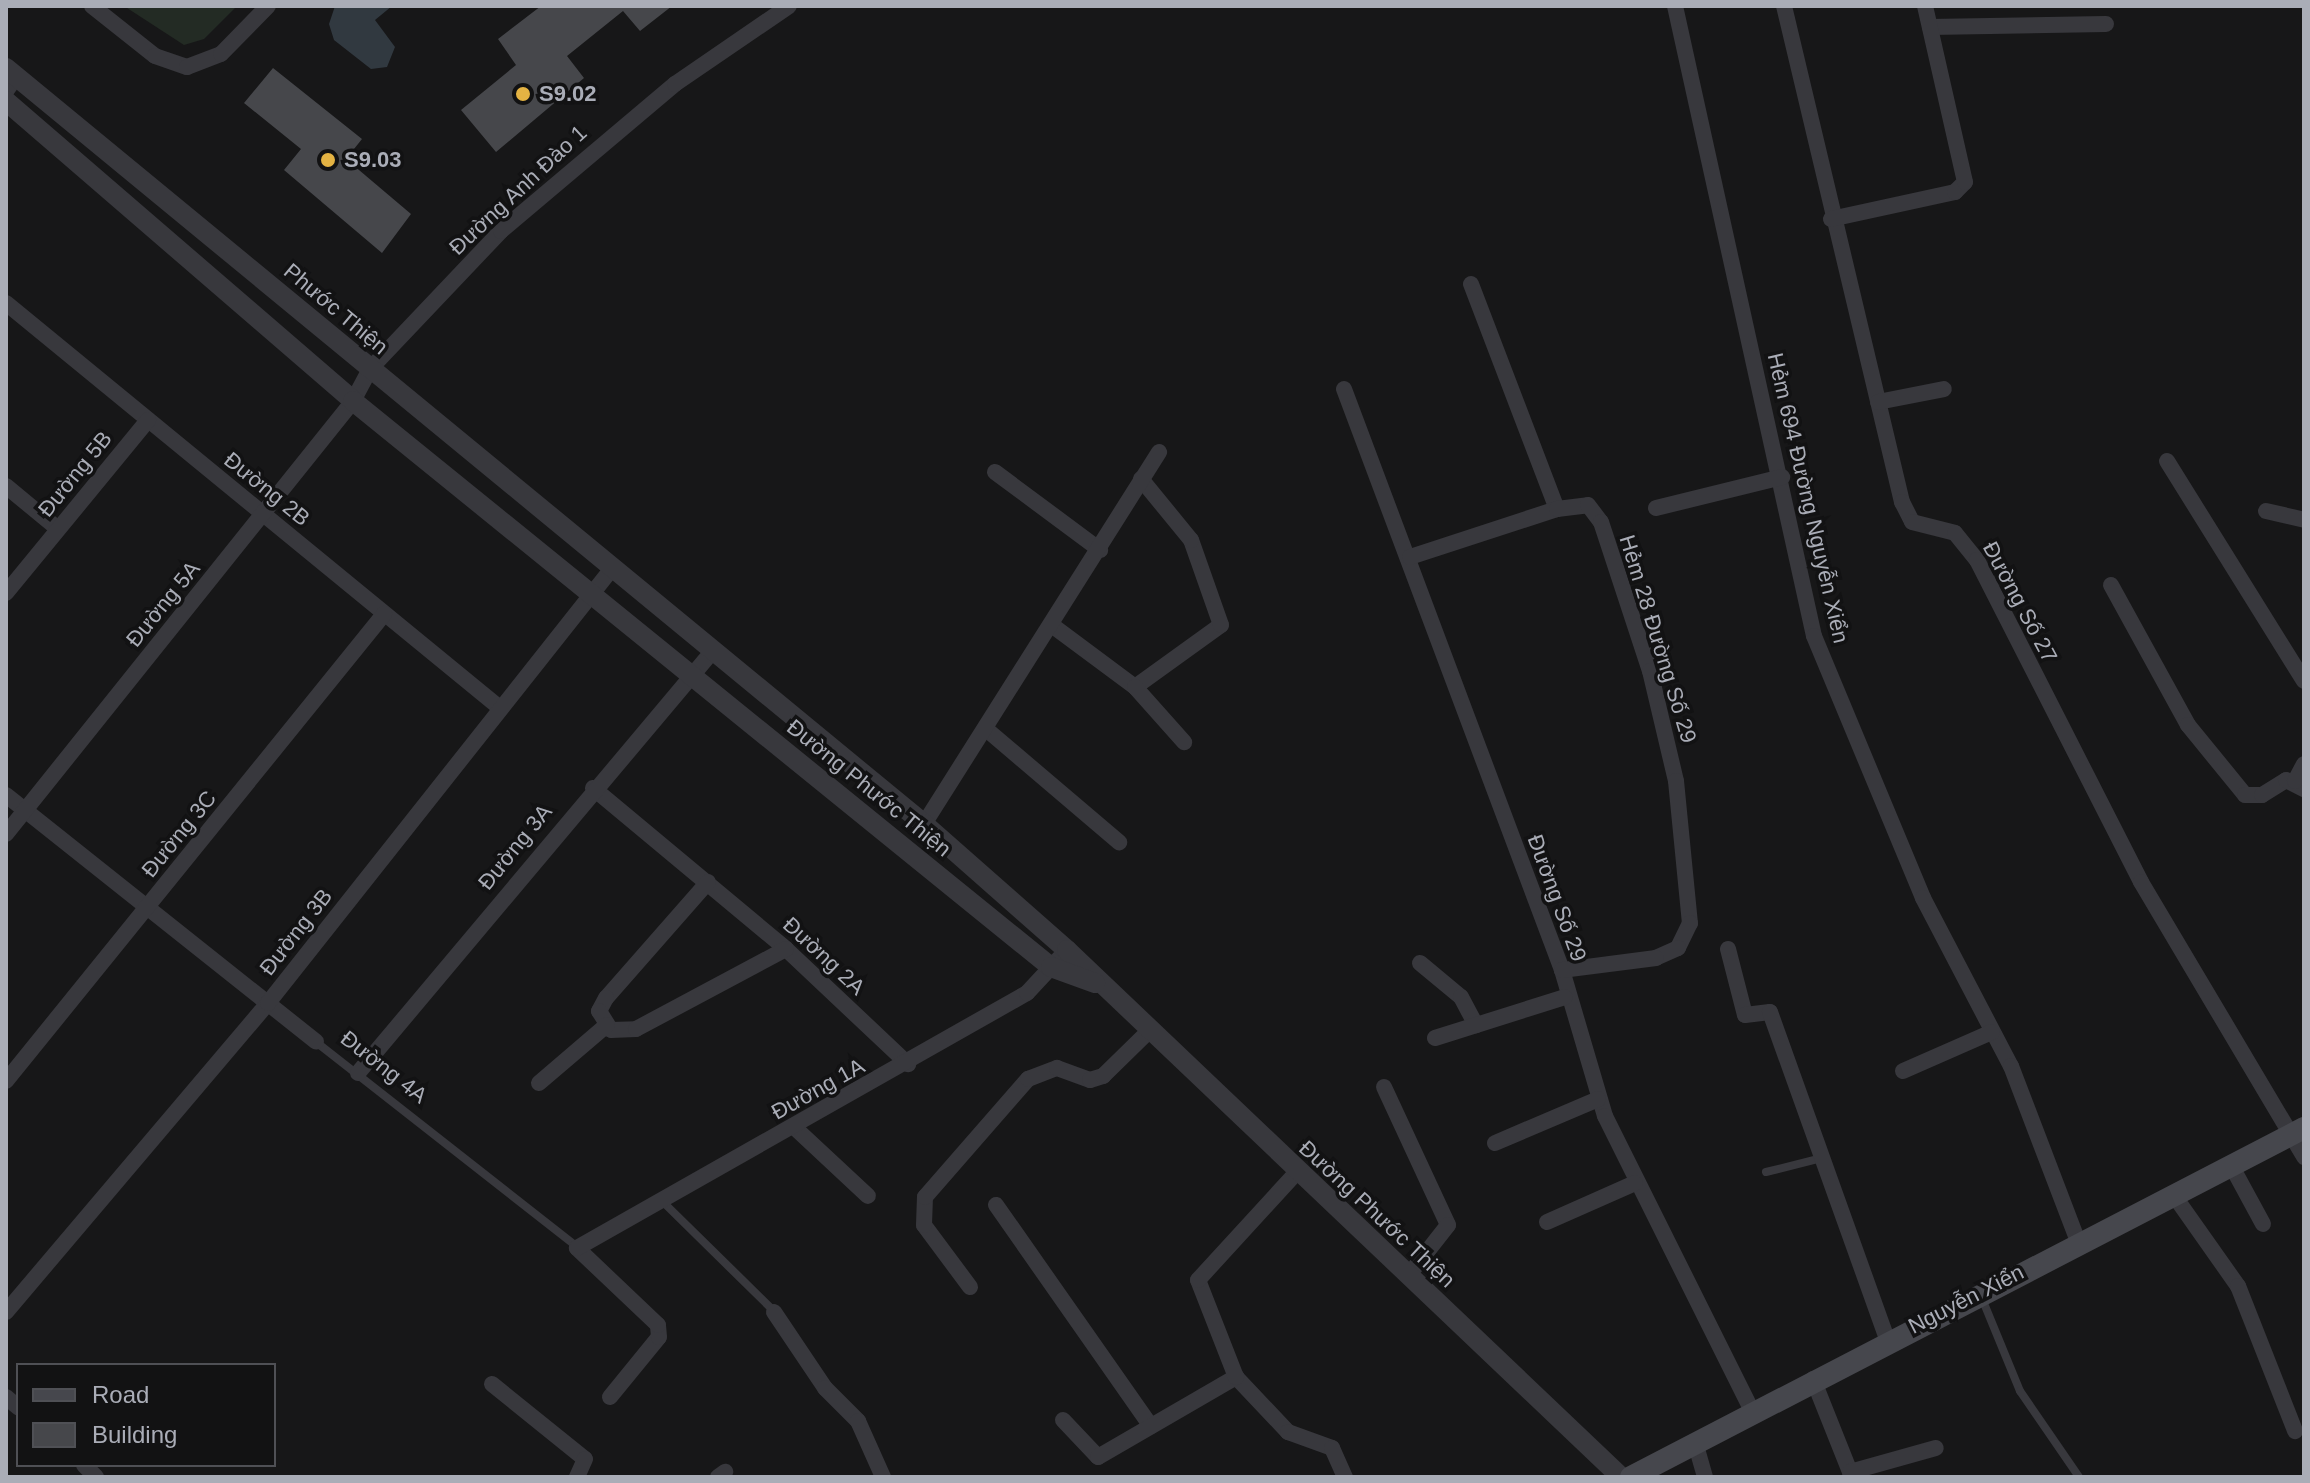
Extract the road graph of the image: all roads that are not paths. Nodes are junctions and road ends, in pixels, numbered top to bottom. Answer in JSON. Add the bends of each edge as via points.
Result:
{"nodes":[{"id":1,"x":92,"y":6,"type":"edge"},
{"id":2,"x":268,"y":6,"type":"edge"},
{"id":3,"x":789,"y":6,"type":"edge"},
{"id":4,"x":1675,"y":6,"type":"edge"},
{"id":5,"x":1784,"y":6,"type":"edge"},
{"id":6,"x":1925,"y":6,"type":"edge"},
{"id":7,"x":2106,"y":24,"type":"dead end"},
{"id":8,"x":1930,"y":27,"type":"junction"},
{"id":9,"x":10,"y":78,"type":"edge"},
{"id":10,"x":6,"y":101,"type":"edge"},
{"id":11,"x":1831,"y":219,"type":"junction"},
{"id":12,"x":1471,"y":284,"type":"dead end"},
{"id":13,"x":6,"y":303,"type":"edge"},
{"id":14,"x":370,"y":369,"type":"junction"},
{"id":15,"x":1344,"y":389,"type":"dead end"},
{"id":16,"x":1944,"y":389,"type":"dead end"},
{"id":17,"x":353,"y":401,"type":"junction"},
{"id":18,"x":1878,"y":402,"type":"junction"},
{"id":19,"x":148,"y":420,"type":"junction"},
{"id":20,"x":1159,"y":452,"type":"dead end"},
{"id":21,"x":2167,"y":461,"type":"dead end"},
{"id":22,"x":995,"y":472,"type":"dead end"},
{"id":23,"x":1782,"y":477,"type":"junction"},
{"id":24,"x":1141,"y":479,"type":"junction"},
{"id":25,"x":6,"y":486,"type":"edge"},
{"id":26,"x":1656,"y":508,"type":"dead end"},
{"id":27,"x":1557,"y":509,"type":"junction"},
{"id":28,"x":2266,"y":511,"type":"dead end"},
{"id":29,"x":263,"y":514,"type":"junction"},
{"id":30,"x":2304,"y":520,"type":"edge"},
{"id":31,"x":58,"y":529,"type":"junction"},
{"id":32,"x":1100,"y":550,"type":"junction"},
{"id":33,"x":1410,"y":557,"type":"junction"},
{"id":34,"x":610,"y":571,"type":"junction"},
{"id":35,"x":2111,"y":585,"type":"dead end"},
{"id":36,"x":633,"y":590,"type":"joint"},
{"id":37,"x":6,"y":593,"type":"edge"},
{"id":38,"x":592,"y":595,"type":"junction"},
{"id":39,"x":384,"y":614,"type":"junction"},
{"id":40,"x":1053,"y":626,"type":"junction"},
{"id":41,"x":711,"y":653,"type":"junction"},
{"id":42,"x":693,"y":675,"type":"junction"},
{"id":43,"x":2304,"y":681,"type":"edge"},
{"id":44,"x":1135,"y":687,"type":"junction"},
{"id":45,"x":500,"y":708,"type":"junction"},
{"id":46,"x":986,"y":729,"type":"junction"},
{"id":47,"x":1184,"y":742,"type":"dead end"},
{"id":48,"x":2304,"y":764,"type":"edge"},
{"id":49,"x":2300,"y":785,"type":"edge"},
{"id":50,"x":593,"y":788,"type":"junction"},
{"id":51,"x":6,"y":795,"type":"edge"},
{"id":52,"x":26,"y":811,"type":"junction"},
{"id":53,"x":924,"y":824,"type":"junction"},
{"id":54,"x":6,"y":834,"type":"edge"},
{"id":55,"x":1119,"y":842,"type":"dead end"},
{"id":56,"x":708,"y":882,"type":"junction"},
{"id":57,"x":147,"y":908,"type":"junction"},
{"id":58,"x":786,"y":949,"type":"junction"},
{"id":59,"x":1728,"y":949,"type":"dead end"},
{"id":60,"x":1067,"y":950,"type":"junction"},
{"id":61,"x":1420,"y":963,"type":"dead end"},
{"id":62,"x":1051,"y":967,"type":"junction"},
{"id":63,"x":1562,"y":970,"type":"junction"},
{"id":64,"x":1101,"y":985,"type":"junction"},
{"id":65,"x":1565,"y":997,"type":"junction"},
{"id":66,"x":268,"y":1003,"type":"junction"},
{"id":67,"x":607,"y":1025,"type":"junction"},
{"id":68,"x":1476,"y":1025,"type":"junction"},
{"id":69,"x":1149,"y":1031,"type":"junction"},
{"id":70,"x":1992,"y":1032,"type":"junction"},
{"id":71,"x":1435,"y":1038,"type":"dead end"},
{"id":72,"x":316,"y":1042,"type":"joint"},
{"id":73,"x":908,"y":1064,"type":"junction"},
{"id":74,"x":1903,"y":1071,"type":"dead end"},
{"id":75,"x":358,"y":1073,"type":"junction"},
{"id":76,"x":6,"y":1081,"type":"edge"},
{"id":77,"x":539,"y":1083,"type":"dead end"},
{"id":78,"x":1384,"y":1087,"type":"dead end"},
{"id":79,"x":1598,"y":1099,"type":"junction"},
{"id":80,"x":794,"y":1127,"type":"junction"},
{"id":81,"x":2298,"y":1131,"type":"edge"},
{"id":82,"x":1495,"y":1143,"type":"dead end"},
{"id":83,"x":2304,"y":1157,"type":"edge"},
{"id":84,"x":1822,"y":1158,"type":"junction"},
{"id":85,"x":2231,"y":1165,"type":"junction"},
{"id":86,"x":1766,"y":1172,"type":"dead end"},
{"id":87,"x":1296,"y":1173,"type":"junction"},
{"id":88,"x":1635,"y":1183,"type":"junction"},
{"id":89,"x":2173,"y":1194,"type":"junction"},
{"id":90,"x":868,"y":1196,"type":"dead end"},
{"id":91,"x":662,"y":1201,"type":"junction"},
{"id":92,"x":996,"y":1205,"type":"dead end"},
{"id":93,"x":1547,"y":1222,"type":"dead end"},
{"id":94,"x":2263,"y":1224,"type":"dead end"},
{"id":95,"x":2078,"y":1241,"type":"junction"},
{"id":96,"x":577,"y":1248,"type":"junction"},
{"id":97,"x":1408,"y":1276,"type":"junction"},
{"id":98,"x":970,"y":1287,"type":"dead end"},
{"id":99,"x":1980,"y":1293,"type":"junction"},
{"id":100,"x":6,"y":1312,"type":"edge"},
{"id":101,"x":774,"y":1312,"type":"joint"},
{"id":102,"x":1887,"y":1339,"type":"junction"},
{"id":103,"x":1236,"y":1377,"type":"junction"},
{"id":104,"x":1813,"y":1379,"type":"junction"},
{"id":105,"x":492,"y":1384,"type":"dead end"},
{"id":106,"x":610,"y":1397,"type":"dead end"},
{"id":107,"x":1752,"y":1411,"type":"junction"},
{"id":108,"x":1063,"y":1420,"type":"dead end"},
{"id":109,"x":1151,"y":1426,"type":"junction"},
{"id":110,"x":2295,"y":1431,"type":"dead end"},
{"id":111,"x":1695,"y":1442,"type":"junction"},
{"id":112,"x":1936,"y":1448,"type":"dead end"},
{"id":113,"x":1851,"y":1474,"type":"edge"},
{"id":114,"x":577,"y":1477,"type":"edge"},
{"id":115,"x":883,"y":1477,"type":"edge"},
{"id":116,"x":1345,"y":1477,"type":"edge"},
{"id":117,"x":1621,"y":1477,"type":"edge"},
{"id":118,"x":1631,"y":1477,"type":"edge"},
{"id":119,"x":1705,"y":1477,"type":"edge"},
{"id":120,"x":2079,"y":1477,"type":"edge"}],
"edges":[{"from":1,"to":2,"type":"street","via":[[155,56],[187,67],[221,54]]},
{"from":3,"to":14,"type":"street","name":"Đường Anh Đào 1","via":[[675,84],[557,178]]},
{"from":4,"to":23,"type":"street","name":"Hẻm 694 Đường Nguyễn Xiển"},
{"from":5,"to":11,"type":"street","name":"Đường Số 27"},
{"from":6,"to":8,"type":"street"},
{"from":7,"to":8,"type":"street"},
{"from":8,"to":11,"type":"street","via":[[1965,182],[1955,192]]},
{"from":9,"to":14,"type":"street","name":"Phước Thiện"},
{"from":10,"to":17,"type":"street"},
{"from":11,"to":18,"type":"street","name":"Đường Số 27"},
{"from":12,"to":27,"type":"street"},
{"from":13,"to":19,"type":"street","name":"Đường 2B"},
{"from":14,"to":17,"type":"street","name":"Đường Anh Đào 1"},
{"from":14,"to":34,"type":"street","name":"Phước Thiện"},
{"from":15,"to":33,"type":"street","name":"Đường Số 29"},
{"from":16,"to":18,"type":"street"},
{"from":17,"to":29,"type":"street","name":"Đường 5A"},
{"from":17,"to":38,"type":"street"},
{"from":18,"to":81,"type":"street","name":"Đường Số 27","via":[[1912,522],[1955,533],[1977,560],[2141,882]]},
{"from":19,"to":29,"type":"street","name":"Đường 2B"},
{"from":19,"to":31,"type":"street","name":"Đường 5B"},
{"from":20,"to":24,"type":"street"},
{"from":21,"to":43,"type":"street"},
{"from":22,"to":32,"type":"street"},
{"from":23,"to":26,"type":"street"},
{"from":23,"to":70,"type":"street","name":"Hẻm 694 Đường Nguyễn Xiển","via":[[1814,636],[1923,898]]},
{"from":24,"to":32,"type":"street"},
{"from":24,"to":44,"type":"street","via":[[1191,540],[1223,619]]},
{"from":25,"to":31,"type":"street"},
{"from":27,"to":33,"type":"street","name":"Hẻm 28 Đường Số 29"},
{"from":27,"to":63,"type":"street","name":"Hẻm 28 Đường Số 29","via":[[1588,505],[1601,522],[1650,671],[1676,781],[1690,883],[1690,923],[1678,948]]},
{"from":28,"to":30,"type":"street"},
{"from":29,"to":39,"type":"street","name":"Đường 2B"},
{"from":29,"to":52,"type":"street","name":"Đường 5A"},
{"from":31,"to":37,"type":"street","name":"Đường 5B"},
{"from":32,"to":40,"type":"street"},
{"from":33,"to":63,"type":"street","name":"Đường Số 29"},
{"from":34,"to":36,"type":"street","name":"Phước Thiện"},
{"from":34,"to":38,"type":"street","name":"Đường 3B"},
{"from":35,"to":49,"type":"street","via":[[2188,725],[2245,795]]},
{"from":36,"to":41,"type":"street","name":"Đường Phước Thiện"},
{"from":38,"to":42,"type":"street","name":"Đường Phước Thiện"},
{"from":38,"to":45,"type":"street","name":"Đường 3B"},
{"from":39,"to":45,"type":"street","name":"Đường 2B"},
{"from":39,"to":57,"type":"street","name":"Đường 3C"},
{"from":40,"to":44,"type":"street"},
{"from":40,"to":46,"type":"street"},
{"from":41,"to":42,"type":"street","name":"Đường 3A"},
{"from":41,"to":53,"type":"street","name":"Đường Phước Thiện"},
{"from":42,"to":50,"type":"street","name":"Đường 3A"},
{"from":42,"to":62,"type":"street","name":"Đường Phước Thiện"},
{"from":44,"to":47,"type":"street"},
{"from":45,"to":66,"type":"street","name":"Đường 3B"},
{"from":46,"to":53,"type":"street"},
{"from":46,"to":55,"type":"street"},
{"from":48,"to":49,"type":"street"},
{"from":50,"to":56,"type":"street","name":"Đường 2A"},
{"from":50,"to":75,"type":"street","name":"Đường 3A"},
{"from":51,"to":52,"type":"street","name":"Đường 4A"},
{"from":52,"to":54,"type":"street","name":"Đường 5A"},
{"from":52,"to":57,"type":"street","name":"Đường 4A"},
{"from":53,"to":60,"type":"street","name":"Đường Phước Thiện"},
{"from":56,"to":58,"type":"street","name":"Đường 2A"},
{"from":56,"to":67,"type":"street","via":[[606,998],[599,1011]]},
{"from":57,"to":66,"type":"street","name":"Đường 4A"},
{"from":57,"to":76,"type":"street","name":"Đường 3C"},
{"from":58,"to":67,"type":"street","via":[[636,1029]]},
{"from":58,"to":73,"type":"street","name":"Đường 2A"},
{"from":59,"to":84,"type":"street","via":[[1745,1015],[1770,1012]]},
{"from":60,"to":62,"type":"street","name":"Đường 1A"},
{"from":60,"to":64,"type":"street","name":"Đường Phước Thiện"},
{"from":61,"to":68,"type":"street","via":[[1461,997]]},
{"from":62,"to":64,"type":"street","name":"Đường Phước Thiện"},
{"from":62,"to":73,"type":"street","name":"Đường 1A","via":[[1027,993]]},
{"from":63,"to":65,"type":"street","name":"Đường Số 29"},
{"from":64,"to":69,"type":"street","name":"Đường Phước Thiện"},
{"from":65,"to":68,"type":"street"},
{"from":65,"to":79,"type":"street","name":"Đường Số 29"},
{"from":66,"to":72,"type":"street","name":"Đường 4A"},
{"from":66,"to":100,"type":"street","name":"Đường 3B"},
{"from":67,"to":77,"type":"street"},
{"from":68,"to":71,"type":"street"},
{"from":69,"to":87,"type":"street","name":"Đường Phước Thiện"},
{"from":69,"to":98,"type":"street","via":[[1103,1076],[1090,1080],[1057,1068],[1028,1079],[925,1197],[924,1225]]},
{"from":70,"to":74,"type":"street"},
{"from":70,"to":95,"type":"street","name":"Hẻm 694 Đường Nguyễn Xiển"},
{"from":72,"to":75,"type":"lane","name":"Đường 4A"},
{"from":73,"to":80,"type":"street","name":"Đường 1A"},
{"from":75,"to":96,"type":"lane","name":"Đường 4A"},
{"from":78,"to":97,"type":"street","via":[[1448,1225]]},
{"from":79,"to":82,"type":"street"},
{"from":79,"to":88,"type":"street","name":"Đường Số 29"},
{"from":80,"to":90,"type":"street"},
{"from":80,"to":91,"type":"street","name":"Đường 1A"},
{"from":81,"to":83,"type":"street","name":"Đường Số 27"},
{"from":81,"to":85,"type":"main road","name":"Nguyễn Xiển"},
{"from":84,"to":86,"type":"lane"},
{"from":84,"to":102,"type":"street"},
{"from":85,"to":89,"type":"main road","name":"Nguyễn Xiển"},
{"from":85,"to":94,"type":"street"},
{"from":87,"to":97,"type":"street","name":"Đường Phước Thiện"},
{"from":87,"to":103,"type":"street","via":[[1198,1280]]},
{"from":88,"to":93,"type":"street"},
{"from":88,"to":107,"type":"street","name":"Đường Số 29"},
{"from":89,"to":95,"type":"main road","name":"Nguyễn Xiển"},
{"from":89,"to":110,"type":"street","via":[[2238,1286]]},
{"from":91,"to":96,"type":"street","name":"Đường 1A"},
{"from":91,"to":101,"type":"lane"},
{"from":92,"to":109,"type":"street"},
{"from":95,"to":99,"type":"main road","name":"Nguyễn Xiển"},
{"from":96,"to":106,"type":"street","name":"Đường 4A","via":[[658,1325],[659,1337]]},
{"from":97,"to":117,"type":"street","name":"Đường Phước Thiện"},
{"from":99,"to":102,"type":"main road","name":"Nguyễn Xiển"},
{"from":99,"to":120,"type":"lane","via":[[2020,1391]]},
{"from":101,"to":115,"type":"street","via":[[825,1388],[858,1421]]},
{"from":102,"to":104,"type":"main road","name":"Nguyễn Xiển"},
{"from":103,"to":109,"type":"street"},
{"from":103,"to":116,"type":"street","via":[[1288,1432],[1332,1448]]},
{"from":104,"to":107,"type":"main road","name":"Nguyễn Xiển"},
{"from":104,"to":113,"type":"street"},
{"from":105,"to":114,"type":"street","via":[[585,1459]]},
{"from":107,"to":111,"type":"main road","name":"Nguyễn Xiển"},
{"from":108,"to":109,"type":"street","via":[[1098,1457]]},
{"from":111,"to":118,"type":"main road","name":"Nguyễn Xiển"},
{"from":111,"to":119,"type":"street"},
{"from":112,"to":113,"type":"street"}]}
